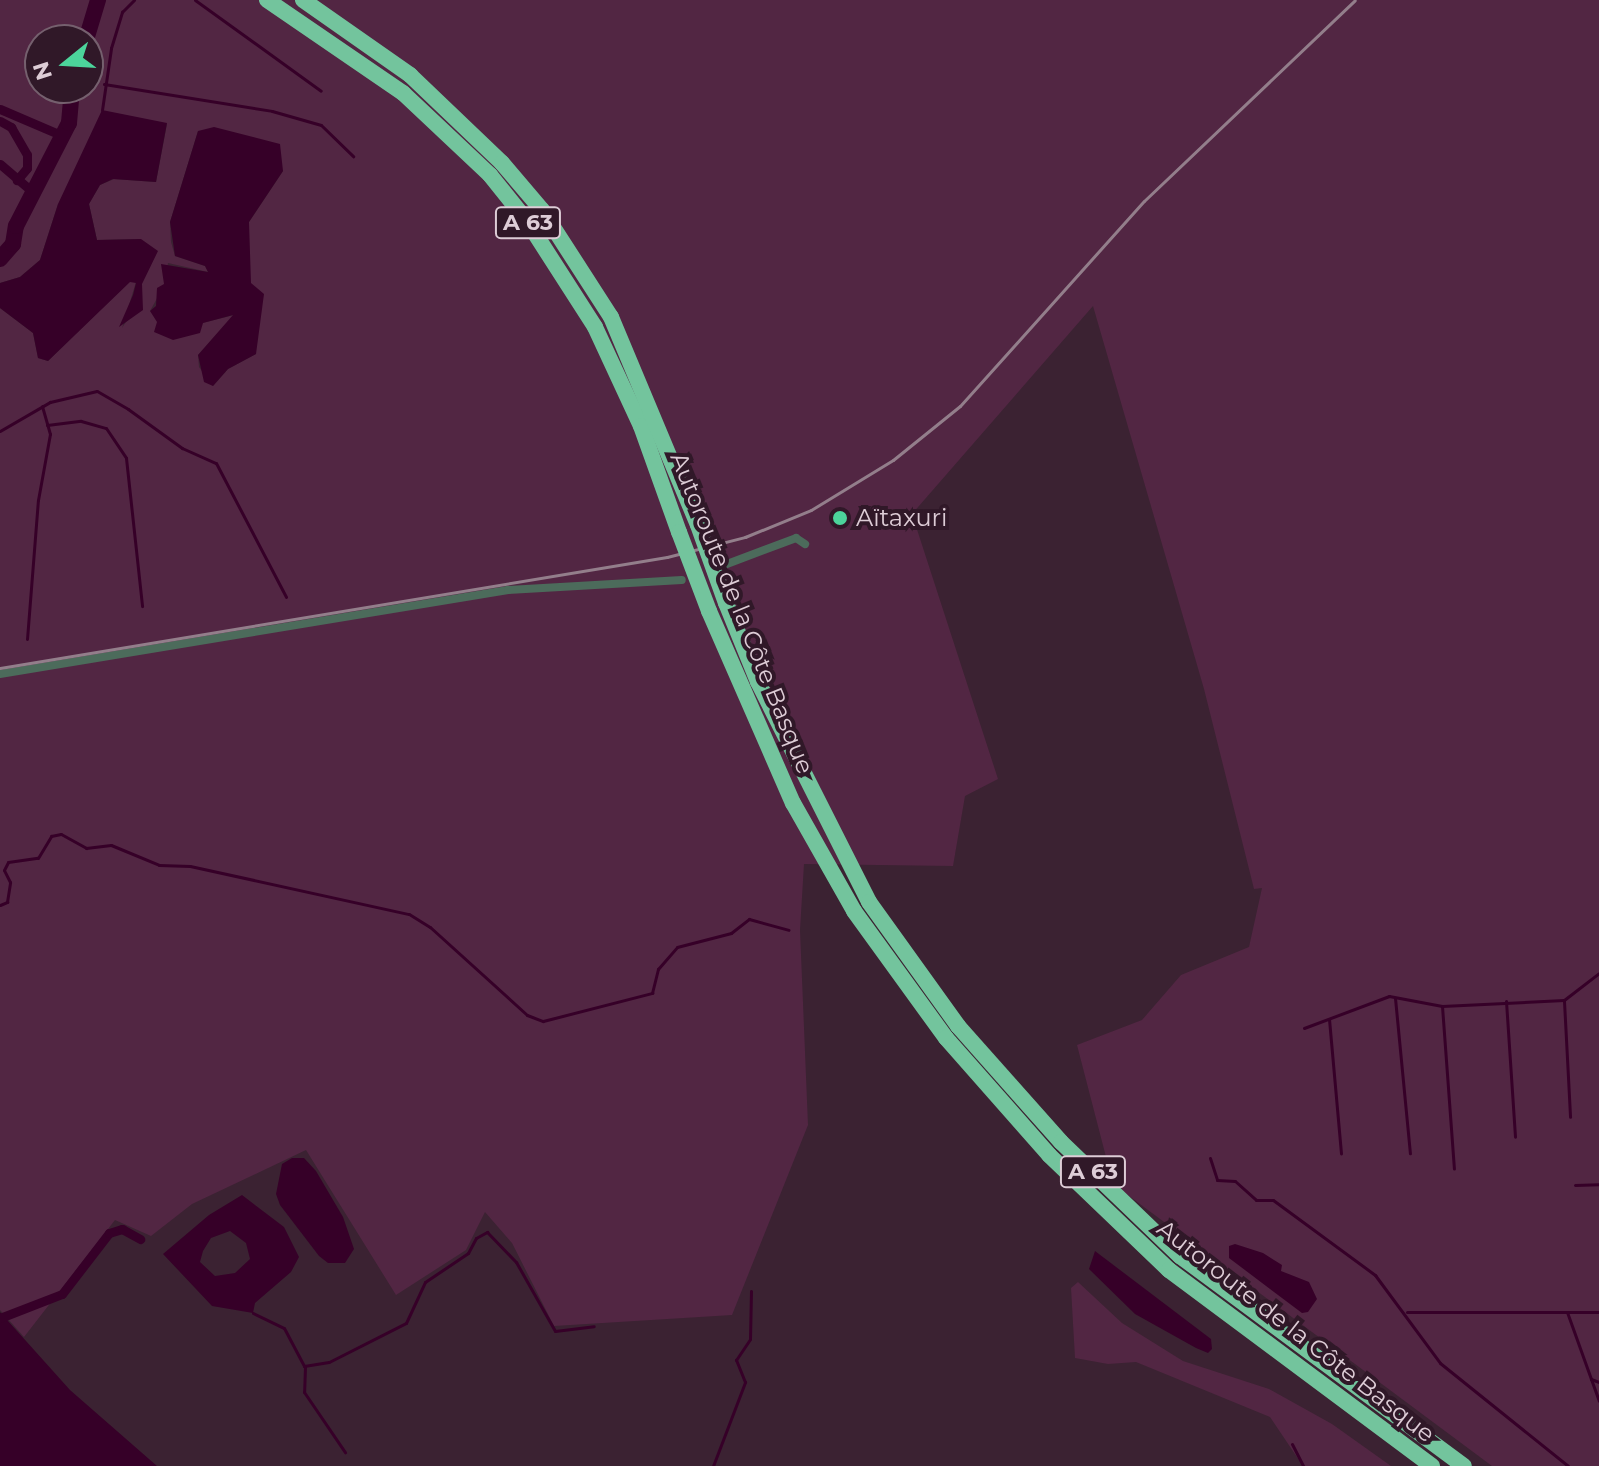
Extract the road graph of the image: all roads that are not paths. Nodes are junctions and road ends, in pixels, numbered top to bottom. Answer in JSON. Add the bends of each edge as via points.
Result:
{"nodes":[{"id":1,"x":267,"y":0,"type":"edge"},
{"id":2,"x":303,"y":0,"type":"edge"},
{"id":3,"x":805,"y":544,"type":"dead end"},
{"id":4,"x":727,"y":564,"type":"dead end"},
{"id":5,"x":682,"y":580,"type":"dead end"},
{"id":6,"x":0,"y":674,"type":"edge"},
{"id":7,"x":1432,"y":1466,"type":"edge"},
{"id":8,"x":1464,"y":1466,"type":"edge"}],
"edges":[{"from":1,"to":7,"type":"highway","name":"Autoroute de la Côte Basque","number":"A 63","bridge":true,"via":[[403,93],[490,175],[527,221],[595,327],[641,426],[746,700],[793,803],[854,911],[946,1038],[1049,1155],[1169,1270]]},
{"from":2,"to":8,"type":"highway","name":"Autoroute de la Côte Basque","number":"A 63","bridge":true,"via":[[410,75],[502,163],[542,210],[611,317],[758,682],[812,794],[869,902],[958,1026],[1061,1142],[1180,1256]]},
{"from":3,"to":4,"type":"street","via":[[796,538]]},
{"from":5,"to":6,"type":"street","via":[[508,590]]}]}
